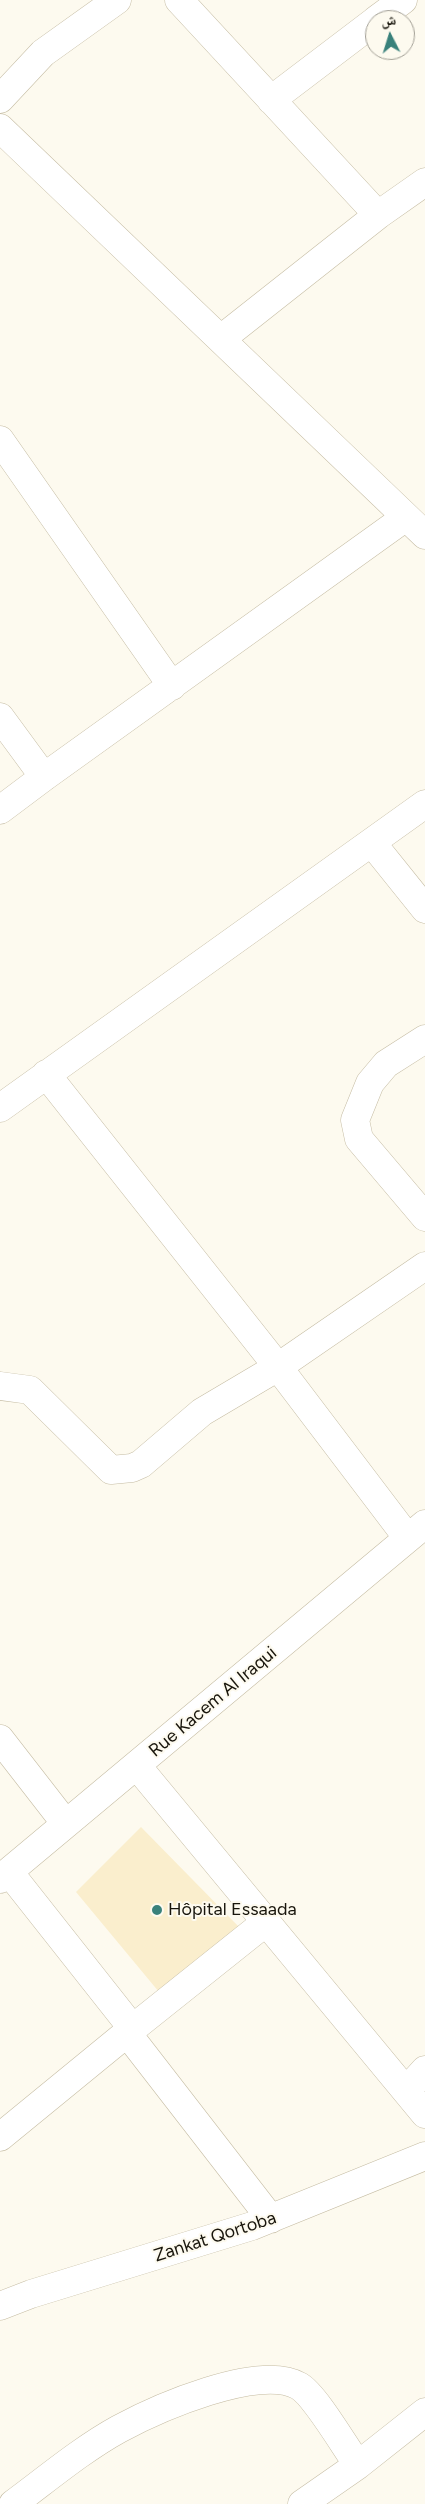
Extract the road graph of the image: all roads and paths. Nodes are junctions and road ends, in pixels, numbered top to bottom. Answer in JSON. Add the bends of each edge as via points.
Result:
{"nodes":[{"id":1,"x":117,"y":0,"type":"edge"},
{"id":2,"x":178,"y":0,"type":"edge"},
{"id":3,"x":403,"y":0,"type":"edge"},
{"id":4,"x":390,"y":10,"type":"edge"},
{"id":5,"x":365,"y":29,"type":"edge"},
{"id":6,"x":0,"y":99,"type":"edge"},
{"id":7,"x":270,"y":100,"type":"junction"},
{"id":8,"x":0,"y":128,"type":"edge"},
{"id":9,"x":422,"y":190,"type":"edge"},
{"id":10,"x":378,"y":215,"type":"junction"},
{"id":11,"x":221,"y":339,"type":"junction"},
{"id":12,"x":0,"y":440,"type":"edge"},
{"id":13,"x":416,"y":526,"type":"edge"},
{"id":14,"x":172,"y":686,"type":"junction"},
{"id":15,"x":0,"y":717,"type":"edge"},
{"id":16,"x":44,"y":777,"type":"junction"},
{"id":17,"x":425,"y":804,"type":"edge"},
{"id":18,"x":0,"y":810,"type":"edge"},
{"id":19,"x":372,"y":843,"type":"junction"},
{"id":20,"x":425,"y":910,"type":"edge"},
{"id":21,"x":425,"y":1039,"type":"edge"},
{"id":22,"x":46,"y":1074,"type":"junction"},
{"id":23,"x":0,"y":1108,"type":"edge"},
{"id":24,"x":425,"y":1217,"type":"edge"},
{"id":25,"x":425,"y":1266,"type":"edge"},
{"id":26,"x":278,"y":1367,"type":"junction"},
{"id":27,"x":0,"y":1386,"type":"edge"},
{"id":28,"x":416,"y":1530,"type":"edge"},
{"id":29,"x":0,"y":1739,"type":"edge"},
{"id":30,"x":138,"y":1766,"type":"junction"},
{"id":31,"x":66,"y":1824,"type":"junction"},
{"id":32,"x":4,"y":1876,"type":"edge"},
{"id":33,"x":266,"y":1922,"type":"junction"},
{"id":34,"x":130,"y":2031,"type":"junction"},
{"id":35,"x":425,"y":2070,"type":"edge"},
{"id":36,"x":406,"y":2091,"type":"junction"},
{"id":37,"x":425,"y":2114,"type":"edge"},
{"id":38,"x":0,"y":2137,"type":"edge"},
{"id":39,"x":425,"y":2156,"type":"edge"},
{"id":40,"x":271,"y":2219,"type":"junction"},
{"id":41,"x":0,"y":2306,"type":"edge"},
{"id":42,"x":425,"y":2412,"type":"edge"},
{"id":43,"x":358,"y":2465,"type":"junction"},
{"id":44,"x":13,"y":2504,"type":"edge"},
{"id":45,"x":302,"y":2504,"type":"edge"}],
"edges":[{"from":1,"to":6,"type":"street","via":[[43,53]]},
{"from":2,"to":7,"type":"street"},
{"from":3,"to":4,"type":"street"},
{"from":5,"to":7,"type":"street"},
{"from":7,"to":10,"type":"street"},
{"from":8,"to":11,"type":"street"},
{"from":9,"to":10,"type":"street"},
{"from":10,"to":11,"type":"street"},
{"from":11,"to":13,"type":"street"},
{"from":12,"to":14,"type":"street"},
{"from":13,"to":14,"type":"street"},
{"from":14,"to":16,"type":"street"},
{"from":15,"to":16,"type":"street"},
{"from":16,"to":18,"type":"street"},
{"from":17,"to":19,"type":"street"},
{"from":19,"to":20,"type":"street"},
{"from":19,"to":22,"type":"street"},
{"from":21,"to":24,"type":"street","via":[[386,1064],[362,1099],[355,1120],[360,1139]]},
{"from":22,"to":23,"type":"street"},
{"from":22,"to":26,"type":"street"},
{"from":25,"to":26,"type":"street"},
{"from":26,"to":27,"type":"street","via":[[202,1412],[141,1464],[123,1470],[111,1470],[100,1461],[30,1390]]},
{"from":26,"to":28,"type":"street"},
{"from":28,"to":30,"type":"street","name":"Rue Kacem Al Iraqui"},
{"from":29,"to":31,"type":"street"},
{"from":30,"to":31,"type":"street","name":"Rue Kacem Al Iraqui"},
{"from":30,"to":33,"type":"street"},
{"from":31,"to":32,"type":"street","name":"Rue Kacem Al Iraqui"},
{"from":32,"to":34,"type":"street"},
{"from":33,"to":34,"type":"street"},
{"from":33,"to":36,"type":"street"},
{"from":34,"to":38,"type":"street"},
{"from":34,"to":40,"type":"street"},
{"from":35,"to":36,"type":"street"},
{"from":36,"to":37,"type":"street"},
{"from":39,"to":40,"type":"street","name":"Zankat Qortoba"},
{"from":40,"to":41,"type":"street","name":"Zankat Qortoba"},
{"from":42,"to":43,"type":"street"},
{"from":43,"to":44,"type":"street","via":[[300,2386],[283,2380],[257,2378],[153,2412],[118,2430]]},
{"from":43,"to":45,"type":"street"}]}
